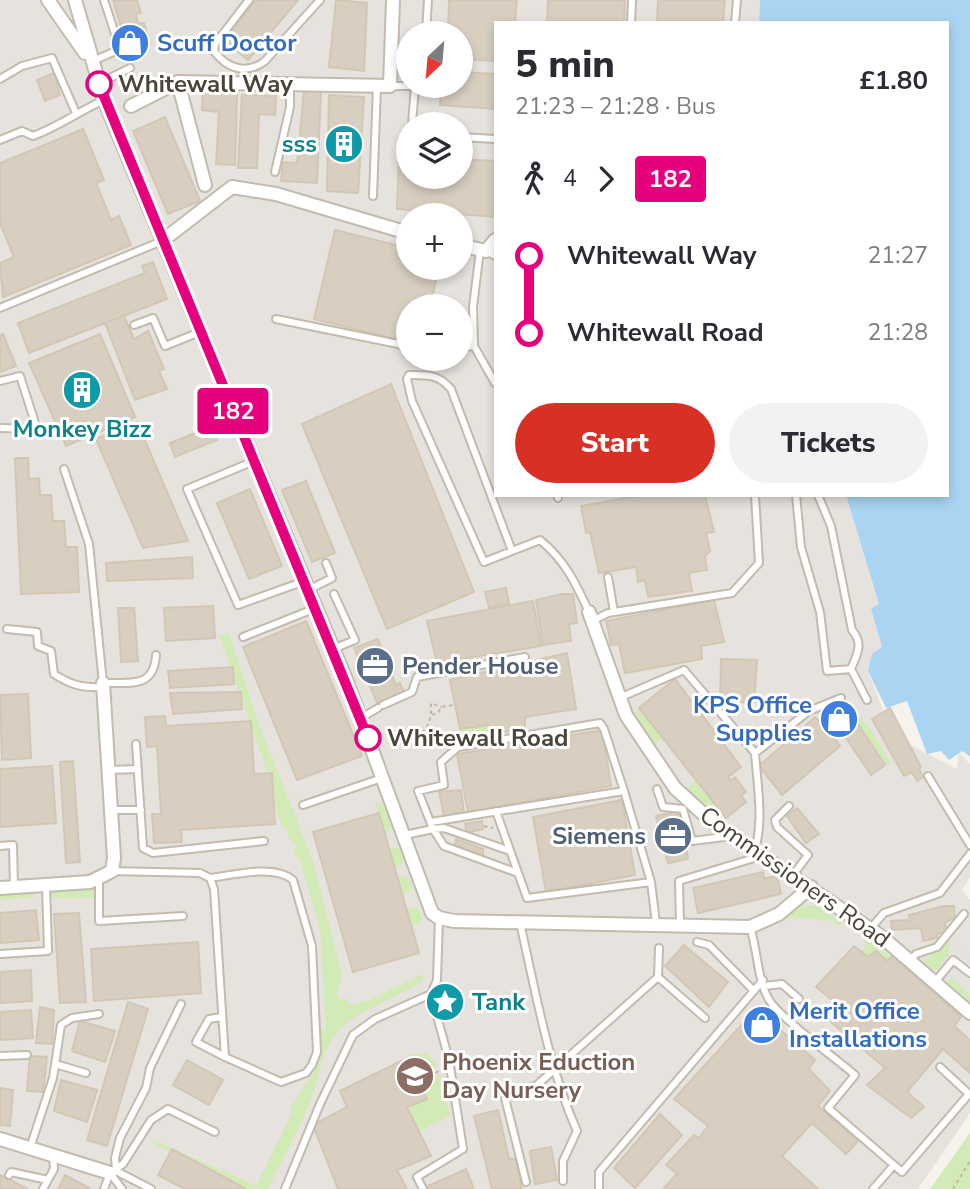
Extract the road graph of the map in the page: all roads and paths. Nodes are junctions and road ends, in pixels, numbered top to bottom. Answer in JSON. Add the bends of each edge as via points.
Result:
{"nodes":[{"id":1,"x":48,"y":0,"type":"edge"},
{"id":2,"x":75,"y":0,"type":"edge"},
{"id":3,"x":103,"y":0,"type":"edge"},
{"id":4,"x":249,"y":0,"type":"edge"},
{"id":5,"x":320,"y":0,"type":"edge"},
{"id":6,"x":393,"y":0,"type":"edge"},
{"id":7,"x":428,"y":0,"type":"edge"},
{"id":8,"x":632,"y":0,"type":"edge"},
{"id":9,"x":737,"y":0,"type":"edge"},
{"id":10,"x":427,"y":21,"type":"edge"},
{"id":11,"x":631,"y":21,"type":"edge"},
{"id":12,"x":735,"y":21,"type":"edge"},
{"id":13,"x":91,"y":62,"type":"junction"},
{"id":14,"x":130,"y":68,"type":"dead end"},
{"id":15,"x":0,"y":79,"type":"edge"},
{"id":16,"x":178,"y":82,"type":"junction"},
{"id":17,"x":290,"y":83,"type":"junction"},
{"id":18,"x":99,"y":84,"type":"junction"},
{"id":19,"x":383,"y":86,"type":"junction"},
{"id":20,"x":396,"y":86,"type":"edge"},
{"id":21,"x":104,"y":100,"type":"junction"},
{"id":22,"x":131,"y":106,"type":"dead end"},
{"id":23,"x":76,"y":113,"type":"junction"},
{"id":24,"x":473,"y":138,"type":"edge"},
{"id":25,"x":494,"y":139,"type":"edge"},
{"id":26,"x":0,"y":140,"type":"edge"},
{"id":27,"x":275,"y":172,"type":"dead end"},
{"id":28,"x":205,"y":185,"type":"dead end"},
{"id":29,"x":373,"y":196,"type":"dead end"},
{"id":30,"x":396,"y":229,"type":"edge"},
{"id":31,"x":162,"y":241,"type":"junction"},
{"id":32,"x":487,"y":252,"type":"edge"},
{"id":33,"x":0,"y":308,"type":"edge"},
{"id":34,"x":276,"y":319,"type":"dead end"},
{"id":35,"x":134,"y":325,"type":"dead end"},
{"id":36,"x":200,"y":332,"type":"junction"},
{"id":37,"x":396,"y":344,"type":"edge"},
{"id":38,"x":474,"y":346,"type":"joint"},
{"id":39,"x":0,"y":381,"type":"edge"},
{"id":40,"x":494,"y":381,"type":"edge"},
{"id":41,"x":0,"y":428,"type":"edge"},
{"id":42,"x":254,"y":461,"type":"junction"},
{"id":43,"x":64,"y":470,"type":"dead end"},
{"id":44,"x":755,"y":497,"type":"edge"},
{"id":45,"x":796,"y":497,"type":"edge"},
{"id":46,"x":819,"y":497,"type":"edge"},
{"id":47,"x":512,"y":551,"type":"junction"},
{"id":48,"x":326,"y":563,"type":"dead end"},
{"id":49,"x":608,"y":577,"type":"dead end"},
{"id":50,"x":307,"y":586,"type":"junction"},
{"id":51,"x":334,"y":594,"type":"dead end"},
{"id":52,"x":316,"y":608,"type":"junction"},
{"id":53,"x":614,"y":612,"type":"junction"},
{"id":54,"x":591,"y":617,"type":"junction"},
{"id":55,"x":7,"y":629,"type":"dead end"},
{"id":56,"x":243,"y":637,"type":"dead end"},
{"id":57,"x":333,"y":649,"type":"junction"},
{"id":58,"x":156,"y":655,"type":"dead end"},
{"id":59,"x":526,"y":657,"type":"dead end"},
{"id":60,"x":851,"y":669,"type":"junction"},
{"id":61,"x":103,"y":685,"type":"junction"},
{"id":62,"x":619,"y":698,"type":"junction"},
{"id":63,"x":841,"y":698,"type":"dead end"},
{"id":64,"x":867,"y":701,"type":"dead end"},
{"id":65,"x":455,"y":705,"type":"dead end"},
{"id":66,"x":441,"y":707,"type":"junction"},
{"id":67,"x":431,"y":715,"type":"junction"},
{"id":68,"x":361,"y":718,"type":"junction"},
{"id":69,"x":136,"y":744,"type":"dead end"},
{"id":70,"x":397,"y":744,"type":"dead end"},
{"id":71,"x":755,"y":753,"type":"junction"},
{"id":72,"x":138,"y":769,"type":"junction"},
{"id":73,"x":108,"y":770,"type":"junction"},
{"id":74,"x":928,"y":776,"type":"dead end"},
{"id":75,"x":384,"y":778,"type":"junction"},
{"id":76,"x":657,"y":789,"type":"dead end"},
{"id":77,"x":624,"y":791,"type":"junction"},
{"id":78,"x":303,"y":805,"type":"dead end"},
{"id":79,"x":789,"y":806,"type":"dead end"},
{"id":80,"x":111,"y":810,"type":"junction"},
{"id":81,"x":141,"y":810,"type":"junction"},
{"id":82,"x":496,"y":811,"type":"junction"},
{"id":83,"x":432,"y":825,"type":"junction"},
{"id":84,"x":405,"y":835,"type":"junction"},
{"id":85,"x":734,"y":835,"type":"junction"},
{"id":86,"x":264,"y":841,"type":"dead end"},
{"id":87,"x":970,"y":845,"type":"edge"},
{"id":88,"x":0,"y":846,"type":"edge"},
{"id":89,"x":756,"y":850,"type":"junction"},
{"id":90,"x":510,"y":851,"type":"junction"},
{"id":91,"x":970,"y":854,"type":"edge"},
{"id":92,"x":112,"y":871,"type":"junction"},
{"id":93,"x":518,"y":873,"type":"junction"},
{"id":94,"x":793,"y":875,"type":"junction"},
{"id":95,"x":210,"y":878,"type":"junction"},
{"id":96,"x":99,"y":879,"type":"junction"},
{"id":97,"x":652,"y":882,"type":"junction"},
{"id":98,"x":46,"y":885,"type":"junction"},
{"id":99,"x":14,"y":887,"type":"junction"},
{"id":100,"x":811,"y":887,"type":"junction"},
{"id":101,"x":0,"y":888,"type":"edge"},
{"id":102,"x":964,"y":914,"type":"dead end"},
{"id":103,"x":183,"y":916,"type":"dead end"},
{"id":104,"x":439,"y":918,"type":"junction"},
{"id":105,"x":520,"y":921,"type":"junction"},
{"id":106,"x":656,"y":923,"type":"junction"},
{"id":107,"x":680,"y":925,"type":"junction"},
{"id":108,"x":750,"y":926,"type":"junction"},
{"id":109,"x":870,"y":929,"type":"junction"},
{"id":110,"x":697,"y":942,"type":"dead end"},
{"id":111,"x":659,"y":948,"type":"dead end"},
{"id":112,"x":0,"y":954,"type":"edge"},
{"id":113,"x":910,"y":960,"type":"junction"},
{"id":114,"x":970,"y":973,"type":"edge"},
{"id":115,"x":658,"y":977,"type":"junction"},
{"id":116,"x":935,"y":982,"type":"junction"},
{"id":117,"x":763,"y":983,"type":"junction"},
{"id":118,"x":754,"y":990,"type":"junction"},
{"id":119,"x":431,"y":994,"type":"junction"},
{"id":120,"x":799,"y":999,"type":"dead end"},
{"id":121,"x":181,"y":1004,"type":"dead end"},
{"id":122,"x":970,"y":1013,"type":"edge"},
{"id":123,"x":99,"y":1014,"type":"dead end"},
{"id":124,"x":222,"y":1017,"type":"junction"},
{"id":125,"x":705,"y":1018,"type":"dead end"},
{"id":126,"x":0,"y":1055,"type":"edge"},
{"id":127,"x":27,"y":1055,"type":"dead end"},
{"id":128,"x":225,"y":1056,"type":"junction"},
{"id":129,"x":55,"y":1064,"type":"junction"},
{"id":130,"x":450,"y":1067,"type":"junction"},
{"id":131,"x":554,"y":1067,"type":"junction"},
{"id":132,"x":940,"y":1067,"type":"dead end"},
{"id":133,"x":86,"y":1073,"type":"dead end"},
{"id":134,"x":423,"y":1079,"type":"dead end"},
{"id":135,"x":215,"y":1132,"type":"dead end"},
{"id":136,"x":0,"y":1139,"type":"edge"},
{"id":137,"x":30,"y":1148,"type":"junction"},
{"id":138,"x":53,"y":1156,"type":"junction"},
{"id":139,"x":970,"y":1161,"type":"edge"},
{"id":140,"x":894,"y":1165,"type":"junction"},
{"id":141,"x":113,"y":1172,"type":"junction"},
{"id":142,"x":9,"y":1175,"type":"dead end"},
{"id":143,"x":48,"y":1180,"type":"junction"},
{"id":144,"x":563,"y":1181,"type":"dead end"},
{"id":145,"x":526,"y":1182,"type":"dead end"},
{"id":146,"x":43,"y":1189,"type":"edge"},
{"id":147,"x":104,"y":1189,"type":"edge"},
{"id":148,"x":122,"y":1189,"type":"edge"},
{"id":149,"x":151,"y":1189,"type":"edge"},
{"id":150,"x":285,"y":1189,"type":"edge"},
{"id":151,"x":422,"y":1189,"type":"edge"},
{"id":152,"x":599,"y":1189,"type":"edge"},
{"id":153,"x":873,"y":1189,"type":"edge"},
{"id":154,"x":953,"y":1189,"type":"edge"}],
"edges":[{"from":1,"to":13,"type":"street"},
{"from":2,"to":13,"type":"street"},
{"from":3,"to":13,"type":"lane","via":[[120,49]]},
{"from":4,"to":5,"type":"lane","via":[[215,44],[220,59],[237,69],[257,67],[265,61]]},
{"from":6,"to":19,"type":"street"},
{"from":7,"to":10,"type":"lane"},
{"from":8,"to":11,"type":"lane"},
{"from":9,"to":12,"type":"lane"},
{"from":13,"to":18,"type":"street"},
{"from":14,"to":18,"type":"lane"},
{"from":15,"to":23,"type":"lane","via":[[22,66],[52,58]]},
{"from":16,"to":17,"type":"street"},
{"from":16,"to":22,"type":"street"},
{"from":16,"to":28,"type":"street"},
{"from":17,"to":19,"type":"street"},
{"from":17,"to":27,"type":"lane","via":[[290,107]]},
{"from":18,"to":21,"type":"street"},
{"from":19,"to":20,"type":"lane"},
{"from":19,"to":29,"type":"lane"},
{"from":21,"to":23,"type":"lane"},
{"from":21,"to":31,"type":"street"},
{"from":23,"to":26,"type":"lane","via":[[65,124],[33,136],[22,131]]},
{"from":24,"to":25,"type":"lane"},
{"from":30,"to":31,"type":"street","via":[[276,194],[232,187]]},
{"from":31,"to":33,"type":"lane"},
{"from":31,"to":36,"type":"street"},
{"from":32,"to":38,"type":"lane","via":[[473,307]]},
{"from":34,"to":37,"type":"lane"},
{"from":35,"to":36,"type":"lane","via":[[153,318],[165,346]]},
{"from":36,"to":42,"type":"street"},
{"from":38,"to":40,"type":"lane"},
{"from":39,"to":41,"type":"lane","via":[[20,376],[37,429]]},
{"from":42,"to":50,"type":"street"},
{"from":42,"to":50,"type":"lane","via":[[187,489],[238,605]]},
{"from":43,"to":61,"type":"lane","via":[[89,544]]},
{"from":44,"to":53,"type":"lane","via":[[760,562],[732,593]]},
{"from":45,"to":60,"type":"lane","via":[[801,547],[820,612],[827,671]]},
{"from":46,"to":60,"type":"lane","via":[[831,526],[852,630],[859,637]]},
{"from":47,"to":47,"type":"lane","via":[[484,562],[412,401],[409,375],[434,375],[451,389]]},
{"from":47,"to":54,"type":"lane","via":[[540,540],[554,551]]},
{"from":48,"to":50,"type":"lane","via":[[332,578]]},
{"from":49,"to":53,"type":"lane"},
{"from":50,"to":52,"type":"street"},
{"from":51,"to":57,"type":"lane","via":[[355,640]]},
{"from":52,"to":56,"type":"lane"},
{"from":52,"to":57,"type":"street"},
{"from":53,"to":54,"type":"lane"},
{"from":54,"to":62,"type":"street","name":"Commissioners Road"},
{"from":55,"to":61,"type":"lane","via":[[37,632],[37,646],[51,651],[54,674],[67,682],[82,688]]},
{"from":57,"to":68,"type":"street"},
{"from":58,"to":61,"type":"lane","via":[[155,670],[149,677]]},
{"from":59,"to":68,"type":"lane","via":[[417,677],[412,692]]},
{"from":60,"to":64,"type":"lane"},
{"from":61,"to":73,"type":"street"},
{"from":62,"to":71,"type":"lane","via":[[684,670]]},
{"from":62,"to":85,"type":"street","name":"Commissioners Road","via":[[650,755],[675,788]]},
{"from":63,"to":71,"type":"lane","via":[[809,711]]},
{"from":65,"to":66,"type":"path"},
{"from":66,"to":67,"type":"path"},
{"from":66,"to":67,"type":"path","via":[[431,703]]},
{"from":67,"to":70,"type":"path","via":[[419,737]]},
{"from":68,"to":75,"type":"street"},
{"from":69,"to":72,"type":"lane"},
{"from":71,"to":89,"type":"lane"},
{"from":72,"to":73,"type":"lane"},
{"from":72,"to":81,"type":"lane"},
{"from":73,"to":80,"type":"street"},
{"from":74,"to":87,"type":"lane"},
{"from":75,"to":78,"type":"lane"},
{"from":75,"to":84,"type":"street"},
{"from":76,"to":85,"type":"lane","via":[[663,807],[683,809],[692,841]]},
{"from":77,"to":82,"type":"lane"},
{"from":77,"to":83,"type":"lane","via":[[600,723],[458,747],[441,762],[444,785],[418,791]]},
{"from":77,"to":97,"type":"lane"},
{"from":79,"to":94,"type":"lane","via":[[775,820],[777,827],[808,855]]},
{"from":80,"to":81,"type":"lane"},
{"from":80,"to":92,"type":"street"},
{"from":81,"to":86,"type":"lane","via":[[144,848],[153,853]]},
{"from":82,"to":83,"type":"lane"},
{"from":82,"to":90,"type":"lane"},
{"from":83,"to":84,"type":"lane"},
{"from":83,"to":90,"type":"lane"},
{"from":83,"to":93,"type":"lane","via":[[444,846]]},
{"from":84,"to":104,"type":"street","via":[[432,913]]},
{"from":85,"to":89,"type":"street","name":"Commissioners Road"},
{"from":88,"to":99,"type":"lane","via":[[13,845]]},
{"from":89,"to":94,"type":"street","name":"Commissioners Road"},
{"from":89,"to":107,"type":"lane","via":[[751,859],[679,881]]},
{"from":90,"to":93,"type":"lane"},
{"from":91,"to":109,"type":"lane","via":[[940,893],[883,914]]},
{"from":92,"to":95,"type":"lane","via":[[200,873]]},
{"from":92,"to":96,"type":"street"},
{"from":93,"to":97,"type":"lane","via":[[527,898]]},
{"from":94,"to":100,"type":"street","name":"Commissioners Road"},
{"from":95,"to":124,"type":"lane"},
{"from":95,"to":128,"type":"lane","via":[[286,874],[293,880],[312,946],[317,1052],[306,1073],[281,1082]]},
{"from":96,"to":98,"type":"street"},
{"from":96,"to":103,"type":"lane","via":[[99,921]]},
{"from":97,"to":106,"type":"lane"},
{"from":98,"to":99,"type":"street"},
{"from":98,"to":112,"type":"lane","via":[[48,951]]},
{"from":99,"to":101,"type":"street"},
{"from":100,"to":108,"type":"street","via":[[779,914]]},
{"from":100,"to":109,"type":"street","name":"Commissioners Road"},
{"from":102,"to":113,"type":"lane","via":[[937,947]]},
{"from":104,"to":105,"type":"street"},
{"from":104,"to":119,"type":"lane","via":[[437,980]]},
{"from":105,"to":106,"type":"street"},
{"from":105,"to":131,"type":"lane"},
{"from":106,"to":107,"type":"street"},
{"from":107,"to":108,"type":"street"},
{"from":108,"to":117,"type":"lane"},
{"from":109,"to":113,"type":"street","name":"Commissioners Road"},
{"from":110,"to":118,"type":"lane","via":[[709,945]]},
{"from":111,"to":115,"type":"lane"},
{"from":113,"to":116,"type":"street","name":"Commissioners Road"},
{"from":114,"to":116,"type":"lane","via":[[953,960]]},
{"from":115,"to":125,"type":"lane"},
{"from":115,"to":131,"type":"lane"},
{"from":116,"to":122,"type":"street","name":"Commissioners Road"},
{"from":117,"to":118,"type":"lane"},
{"from":117,"to":120,"type":"lane","via":[[782,984]]},
{"from":117,"to":140,"type":"lane","via":[[772,1004],[855,1075],[828,1108]]},
{"from":118,"to":152,"type":"lane","via":[[599,1172]]},
{"from":119,"to":130,"type":"lane"},
{"from":119,"to":150,"type":"lane","via":[[375,1019],[353,1035]]},
{"from":121,"to":141,"type":"lane","via":[[120,1138]]},
{"from":123,"to":129,"type":"lane","via":[[61,1024]]},
{"from":124,"to":128,"type":"lane"},
{"from":124,"to":128,"type":"lane","via":[[209,1019],[197,1042]]},
{"from":126,"to":127,"type":"lane"},
{"from":129,"to":133,"type":"lane"},
{"from":129,"to":137,"type":"lane"},
{"from":130,"to":134,"type":"path"},
{"from":130,"to":151,"type":"lane","via":[[463,1149],[417,1177]]},
{"from":131,"to":144,"type":"lane","via":[[577,1131],[563,1161]]},
{"from":131,"to":145,"type":"lane","via":[[537,1085],[505,1098]]},
{"from":132,"to":140,"type":"lane","via":[[969,1094],[902,1172]]},
{"from":135,"to":141,"type":"lane","via":[[168,1109],[151,1121]]},
{"from":136,"to":137,"type":"street"},
{"from":137,"to":138,"type":"street"},
{"from":138,"to":141,"type":"street"},
{"from":138,"to":143,"type":"lane","via":[[54,1169]]},
{"from":139,"to":154,"type":"path"},
{"from":140,"to":153,"type":"lane"},
{"from":141,"to":147,"type":"lane"},
{"from":141,"to":148,"type":"lane"},
{"from":141,"to":149,"type":"lane"},
{"from":142,"to":143,"type":"lane"},
{"from":143,"to":146,"type":"lane"}]}
